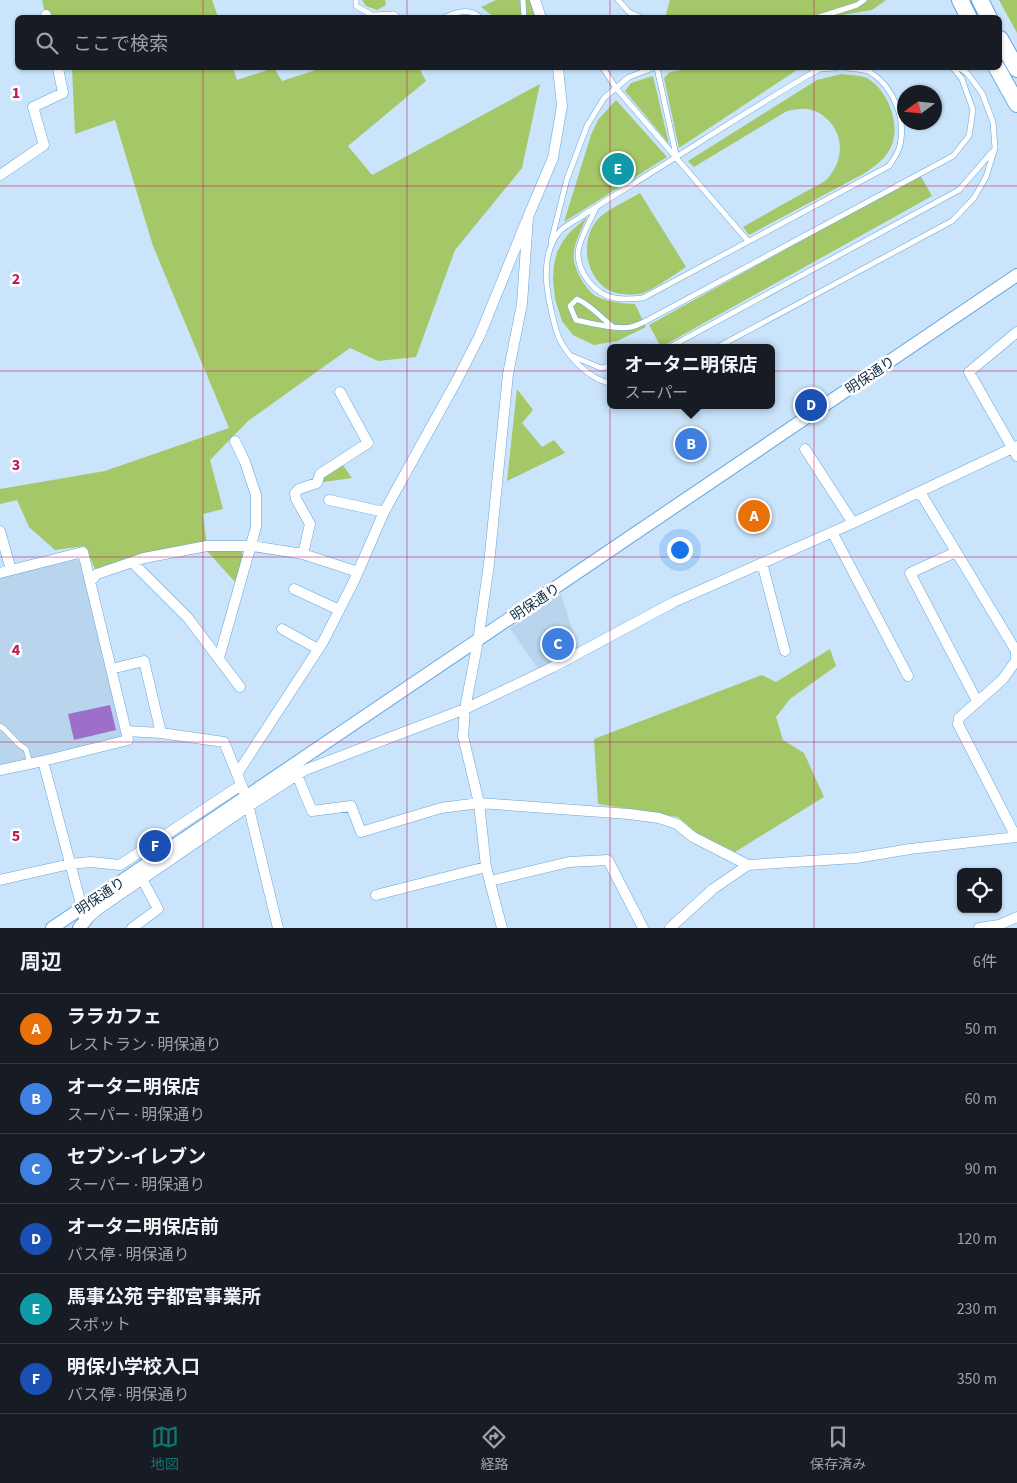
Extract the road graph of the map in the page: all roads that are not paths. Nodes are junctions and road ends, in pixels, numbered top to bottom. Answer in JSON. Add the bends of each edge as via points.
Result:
{"nodes":[{"id":1,"x":356,"y":0,"type":"edge"},
{"id":2,"x":523,"y":0,"type":"edge"},
{"id":3,"x":535,"y":0,"type":"edge"},
{"id":4,"x":618,"y":0,"type":"edge"},
{"id":5,"x":864,"y":0,"type":"edge"},
{"id":6,"x":960,"y":0,"type":"edge"},
{"id":7,"x":980,"y":0,"type":"edge"},
{"id":8,"x":372,"y":15,"type":"edge"},
{"id":9,"x":372,"y":15,"type":"edge"},
{"id":10,"x":395,"y":15,"type":"edge"},
{"id":11,"x":449,"y":15,"type":"edge"},
{"id":12,"x":478,"y":15,"type":"edge"},
{"id":13,"x":524,"y":15,"type":"edge"},
{"id":14,"x":540,"y":15,"type":"edge"},
{"id":15,"x":636,"y":15,"type":"edge"},
{"id":16,"x":825,"y":15,"type":"edge"},
{"id":17,"x":968,"y":15,"type":"edge"},
{"id":18,"x":988,"y":15,"type":"edge"},
{"id":19,"x":1002,"y":42,"type":"edge"},
{"id":20,"x":1017,"y":68,"type":"edge"},
{"id":21,"x":58,"y":70,"type":"edge"},
{"id":22,"x":558,"y":70,"type":"edge"},
{"id":23,"x":604,"y":70,"type":"edge"},
{"id":24,"x":649,"y":70,"type":"edge"},
{"id":25,"x":655,"y":70,"type":"edge"},
{"id":26,"x":817,"y":70,"type":"edge"},
{"id":27,"x":862,"y":70,"type":"edge"},
{"id":28,"x":955,"y":70,"type":"edge"},
{"id":29,"x":962,"y":70,"type":"edge"},
{"id":30,"x":998,"y":70,"type":"edge"},
{"id":31,"x":616,"y":88,"type":"junction"},
{"id":32,"x":1017,"y":104,"type":"edge"},
{"id":33,"x":995,"y":148,"type":"junction"},
{"id":34,"x":676,"y":157,"type":"junction"},
{"id":35,"x":0,"y":175,"type":"edge"},
{"id":36,"x":597,"y":206,"type":"junction"},
{"id":37,"x":528,"y":217,"type":"junction"},
{"id":38,"x":748,"y":242,"type":"junction"},
{"id":39,"x":550,"y":250,"type":"junction"},
{"id":40,"x":1017,"y":275,"type":"edge"},
{"id":41,"x":612,"y":326,"type":"junction"},
{"id":42,"x":1017,"y":332,"type":"edge"},
{"id":43,"x":675,"y":344,"type":"edge"},
{"id":44,"x":723,"y":344,"type":"edge"},
{"id":45,"x":569,"y":354,"type":"junction"},
{"id":46,"x":607,"y":367,"type":"edge"},
{"id":47,"x":607,"y":382,"type":"edge"},
{"id":48,"x":340,"y":392,"type":"dead end"},
{"id":49,"x":235,"y":441,"type":"dead end"},
{"id":50,"x":805,"y":449,"type":"dead end"},
{"id":51,"x":1016,"y":450,"type":"edge"},
{"id":52,"x":920,"y":492,"type":"junction"},
{"id":53,"x":329,"y":500,"type":"dead end"},
{"id":54,"x":384,"y":512,"type":"junction"},
{"id":55,"x":853,"y":523,"type":"junction"},
{"id":56,"x":0,"y":531,"type":"edge"},
{"id":57,"x":832,"y":532,"type":"junction"},
{"id":58,"x":252,"y":546,"type":"junction"},
{"id":59,"x":956,"y":552,"type":"junction"},
{"id":60,"x":303,"y":554,"type":"junction"},
{"id":61,"x":132,"y":562,"type":"junction"},
{"id":62,"x":762,"y":563,"type":"junction"},
{"id":63,"x":11,"y":570,"type":"junction"},
{"id":64,"x":358,"y":572,"type":"junction"},
{"id":65,"x":0,"y":573,"type":"edge"},
{"id":66,"x":90,"y":582,"type":"junction"},
{"id":67,"x":294,"y":589,"type":"dead end"},
{"id":68,"x":339,"y":610,"type":"junction"},
{"id":69,"x":282,"y":628,"type":"dead end"},
{"id":70,"x":478,"y":640,"type":"junction"},
{"id":71,"x":318,"y":650,"type":"junction"},
{"id":72,"x":785,"y":651,"type":"dead end"},
{"id":73,"x":1016,"y":651,"type":"edge"},
{"id":74,"x":219,"y":658,"type":"junction"},
{"id":75,"x":111,"y":669,"type":"junction"},
{"id":76,"x":908,"y":676,"type":"dead end"},
{"id":77,"x":240,"y":687,"type":"dead end"},
{"id":78,"x":977,"y":702,"type":"junction"},
{"id":79,"x":465,"y":709,"type":"junction"},
{"id":80,"x":0,"y":726,"type":"edge"},
{"id":81,"x":126,"y":731,"type":"junction"},
{"id":82,"x":160,"y":733,"type":"junction"},
{"id":83,"x":43,"y":760,"type":"junction"},
{"id":84,"x":30,"y":764,"type":"junction"},
{"id":85,"x":0,"y":770,"type":"edge"},
{"id":86,"x":237,"y":774,"type":"junction"},
{"id":87,"x":297,"y":775,"type":"junction"},
{"id":88,"x":245,"y":796,"type":"junction"},
{"id":89,"x":479,"y":803,"type":"junction"},
{"id":90,"x":1017,"y":837,"type":"edge"},
{"id":91,"x":70,"y":864,"type":"junction"},
{"id":92,"x":748,"y":865,"type":"junction"},
{"id":93,"x":486,"y":866,"type":"junction"},
{"id":94,"x":0,"y":880,"type":"edge"},
{"id":95,"x":142,"y":880,"type":"junction"},
{"id":96,"x":490,"y":881,"type":"junction"},
{"id":97,"x":376,"y":895,"type":"dead end"},
{"id":98,"x":1017,"y":917,"type":"edge"},
{"id":99,"x":82,"y":919,"type":"edge"},
{"id":100,"x":52,"y":928,"type":"edge"},
{"id":101,"x":132,"y":928,"type":"edge"},
{"id":102,"x":278,"y":928,"type":"edge"},
{"id":103,"x":502,"y":928,"type":"edge"},
{"id":104,"x":643,"y":928,"type":"edge"},
{"id":105,"x":670,"y":928,"type":"edge"},
{"id":106,"x":979,"y":928,"type":"edge"}],
"edges":[{"from":1,"to":9,"type":"lane","via":[[356,6]]},
{"from":2,"to":13,"type":"lane"},
{"from":3,"to":14,"type":"street"},
{"from":4,"to":15,"type":"lane"},
{"from":5,"to":16,"type":"lane"},
{"from":6,"to":17,"type":"main road"},
{"from":7,"to":18,"type":"main road"},
{"from":8,"to":10,"type":"lane"},
{"from":11,"to":12,"type":"lane","via":[[460,10]]},
{"from":19,"to":20,"type":"main road"},
{"from":21,"to":35,"type":"street","via":[[63,93],[33,107],[44,145]]},
{"from":22,"to":37,"type":"street","via":[[562,106],[553,158]]},
{"from":23,"to":31,"type":"lane"},
{"from":24,"to":31,"type":"lane","via":[[629,77]]},
{"from":25,"to":34,"type":"lane"},
{"from":26,"to":34,"type":"lane"},
{"from":27,"to":38,"type":"lane","via":[[869,71],[884,85],[896,102],[902,119],[900,146],[889,166]]},
{"from":28,"to":41,"type":"lane","via":[[962,79],[972,110],[969,136],[953,156],[646,321],[631,328]]},
{"from":29,"to":33,"type":"lane","via":[[982,93],[992,122]]},
{"from":30,"to":32,"type":"main road"},
{"from":31,"to":34,"type":"lane"},
{"from":31,"to":39,"type":"lane","via":[[604,98],[587,126],[567,179]]},
{"from":33,"to":43,"type":"lane","via":[[959,190]]},
{"from":33,"to":44,"type":"lane","via":[[986,177],[974,198],[952,221]]},
{"from":34,"to":36,"type":"lane"},
{"from":34,"to":38,"type":"lane"},
{"from":36,"to":38,"type":"lane","via":[[578,253],[588,282],[614,298],[642,298]]},
{"from":36,"to":39,"type":"lane","via":[[560,231]]},
{"from":37,"to":54,"type":"street","via":[[480,335]]},
{"from":37,"to":70,"type":"street","via":[[522,304],[508,374]]},
{"from":39,"to":45,"type":"lane","via":[[545,280],[550,309],[557,334]]},
{"from":40,"to":70,"type":"street","name":"明保通り"},
{"from":41,"to":41,"type":"lane","via":[[576,320],[570,306],[577,299],[589,304]]},
{"from":42,"to":51,"type":"street","via":[[969,372]]},
{"from":45,"to":46,"type":"lane","via":[[601,368]]},
{"from":45,"to":47,"type":"lane","via":[[584,370]]},
{"from":48,"to":60,"type":"street","via":[[368,443],[320,474],[317,483],[295,493],[310,524]]},
{"from":49,"to":58,"type":"street","via":[[256,495],[256,527]]},
{"from":50,"to":55,"type":"street"},
{"from":51,"to":52,"type":"street"},
{"from":52,"to":55,"type":"street"},
{"from":52,"to":59,"type":"street"},
{"from":53,"to":54,"type":"street"},
{"from":54,"to":64,"type":"street"},
{"from":55,"to":57,"type":"street"},
{"from":56,"to":63,"type":"street"},
{"from":57,"to":62,"type":"street"},
{"from":57,"to":76,"type":"street"},
{"from":58,"to":60,"type":"street"},
{"from":58,"to":61,"type":"street","via":[[207,546]]},
{"from":58,"to":74,"type":"street"},
{"from":59,"to":73,"type":"street"},
{"from":59,"to":78,"type":"street","via":[[910,573]]},
{"from":60,"to":64,"type":"street"},
{"from":61,"to":66,"type":"street","via":[[97,574]]},
{"from":61,"to":74,"type":"street","via":[[188,618]]},
{"from":62,"to":72,"type":"street"},
{"from":62,"to":79,"type":"street","via":[[674,602],[553,667]]},
{"from":63,"to":65,"type":"street"},
{"from":63,"to":66,"type":"street","via":[[83,552]]},
{"from":64,"to":68,"type":"street"},
{"from":66,"to":75,"type":"street"},
{"from":67,"to":68,"type":"street"},
{"from":68,"to":71,"type":"street"},
{"from":69,"to":71,"type":"street"},
{"from":70,"to":79,"type":"street"},
{"from":70,"to":88,"type":"street","name":"明保通り"},
{"from":71,"to":86,"type":"street"},
{"from":73,"to":78,"type":"street","via":[[1016,661]]},
{"from":74,"to":77,"type":"street"},
{"from":75,"to":81,"type":"street"},
{"from":75,"to":82,"type":"street","via":[[144,661]]},
{"from":78,"to":90,"type":"street","via":[[959,718],[958,724]]},
{"from":79,"to":87,"type":"street"},
{"from":79,"to":89,"type":"street","via":[[463,736]]},
{"from":80,"to":84,"type":"lane","via":[[26,749]]},
{"from":81,"to":82,"type":"street"},
{"from":81,"to":83,"type":"street","via":[[128,740]]},
{"from":82,"to":86,"type":"street","via":[[224,742]]},
{"from":83,"to":84,"type":"street"},
{"from":83,"to":91,"type":"street"},
{"from":84,"to":85,"type":"street"},
{"from":86,"to":88,"type":"street"},
{"from":87,"to":88,"type":"street"},
{"from":87,"to":89,"type":"street","via":[[312,811],[351,806],[361,832],[441,808]]},
{"from":88,"to":91,"type":"street","via":[[120,865]]},
{"from":88,"to":95,"type":"street"},
{"from":88,"to":99,"type":"street","name":"明保通り"},
{"from":88,"to":102,"type":"street"},
{"from":89,"to":92,"type":"street","via":[[659,818],[677,824],[693,837]]},
{"from":89,"to":93,"type":"street"},
{"from":90,"to":92,"type":"street","via":[[856,858]]},
{"from":91,"to":94,"type":"street"},
{"from":91,"to":99,"type":"street"},
{"from":92,"to":105,"type":"street","via":[[713,889]]},
{"from":93,"to":96,"type":"street"},
{"from":93,"to":97,"type":"street"},
{"from":95,"to":99,"type":"street"},
{"from":95,"to":101,"type":"street","via":[[158,909]]},
{"from":96,"to":103,"type":"street"},
{"from":96,"to":104,"type":"street","via":[[569,862],[608,860]]},
{"from":98,"to":106,"type":"street","via":[[999,925]]},
{"from":99,"to":100,"type":"street","name":"明保通り"}]}
